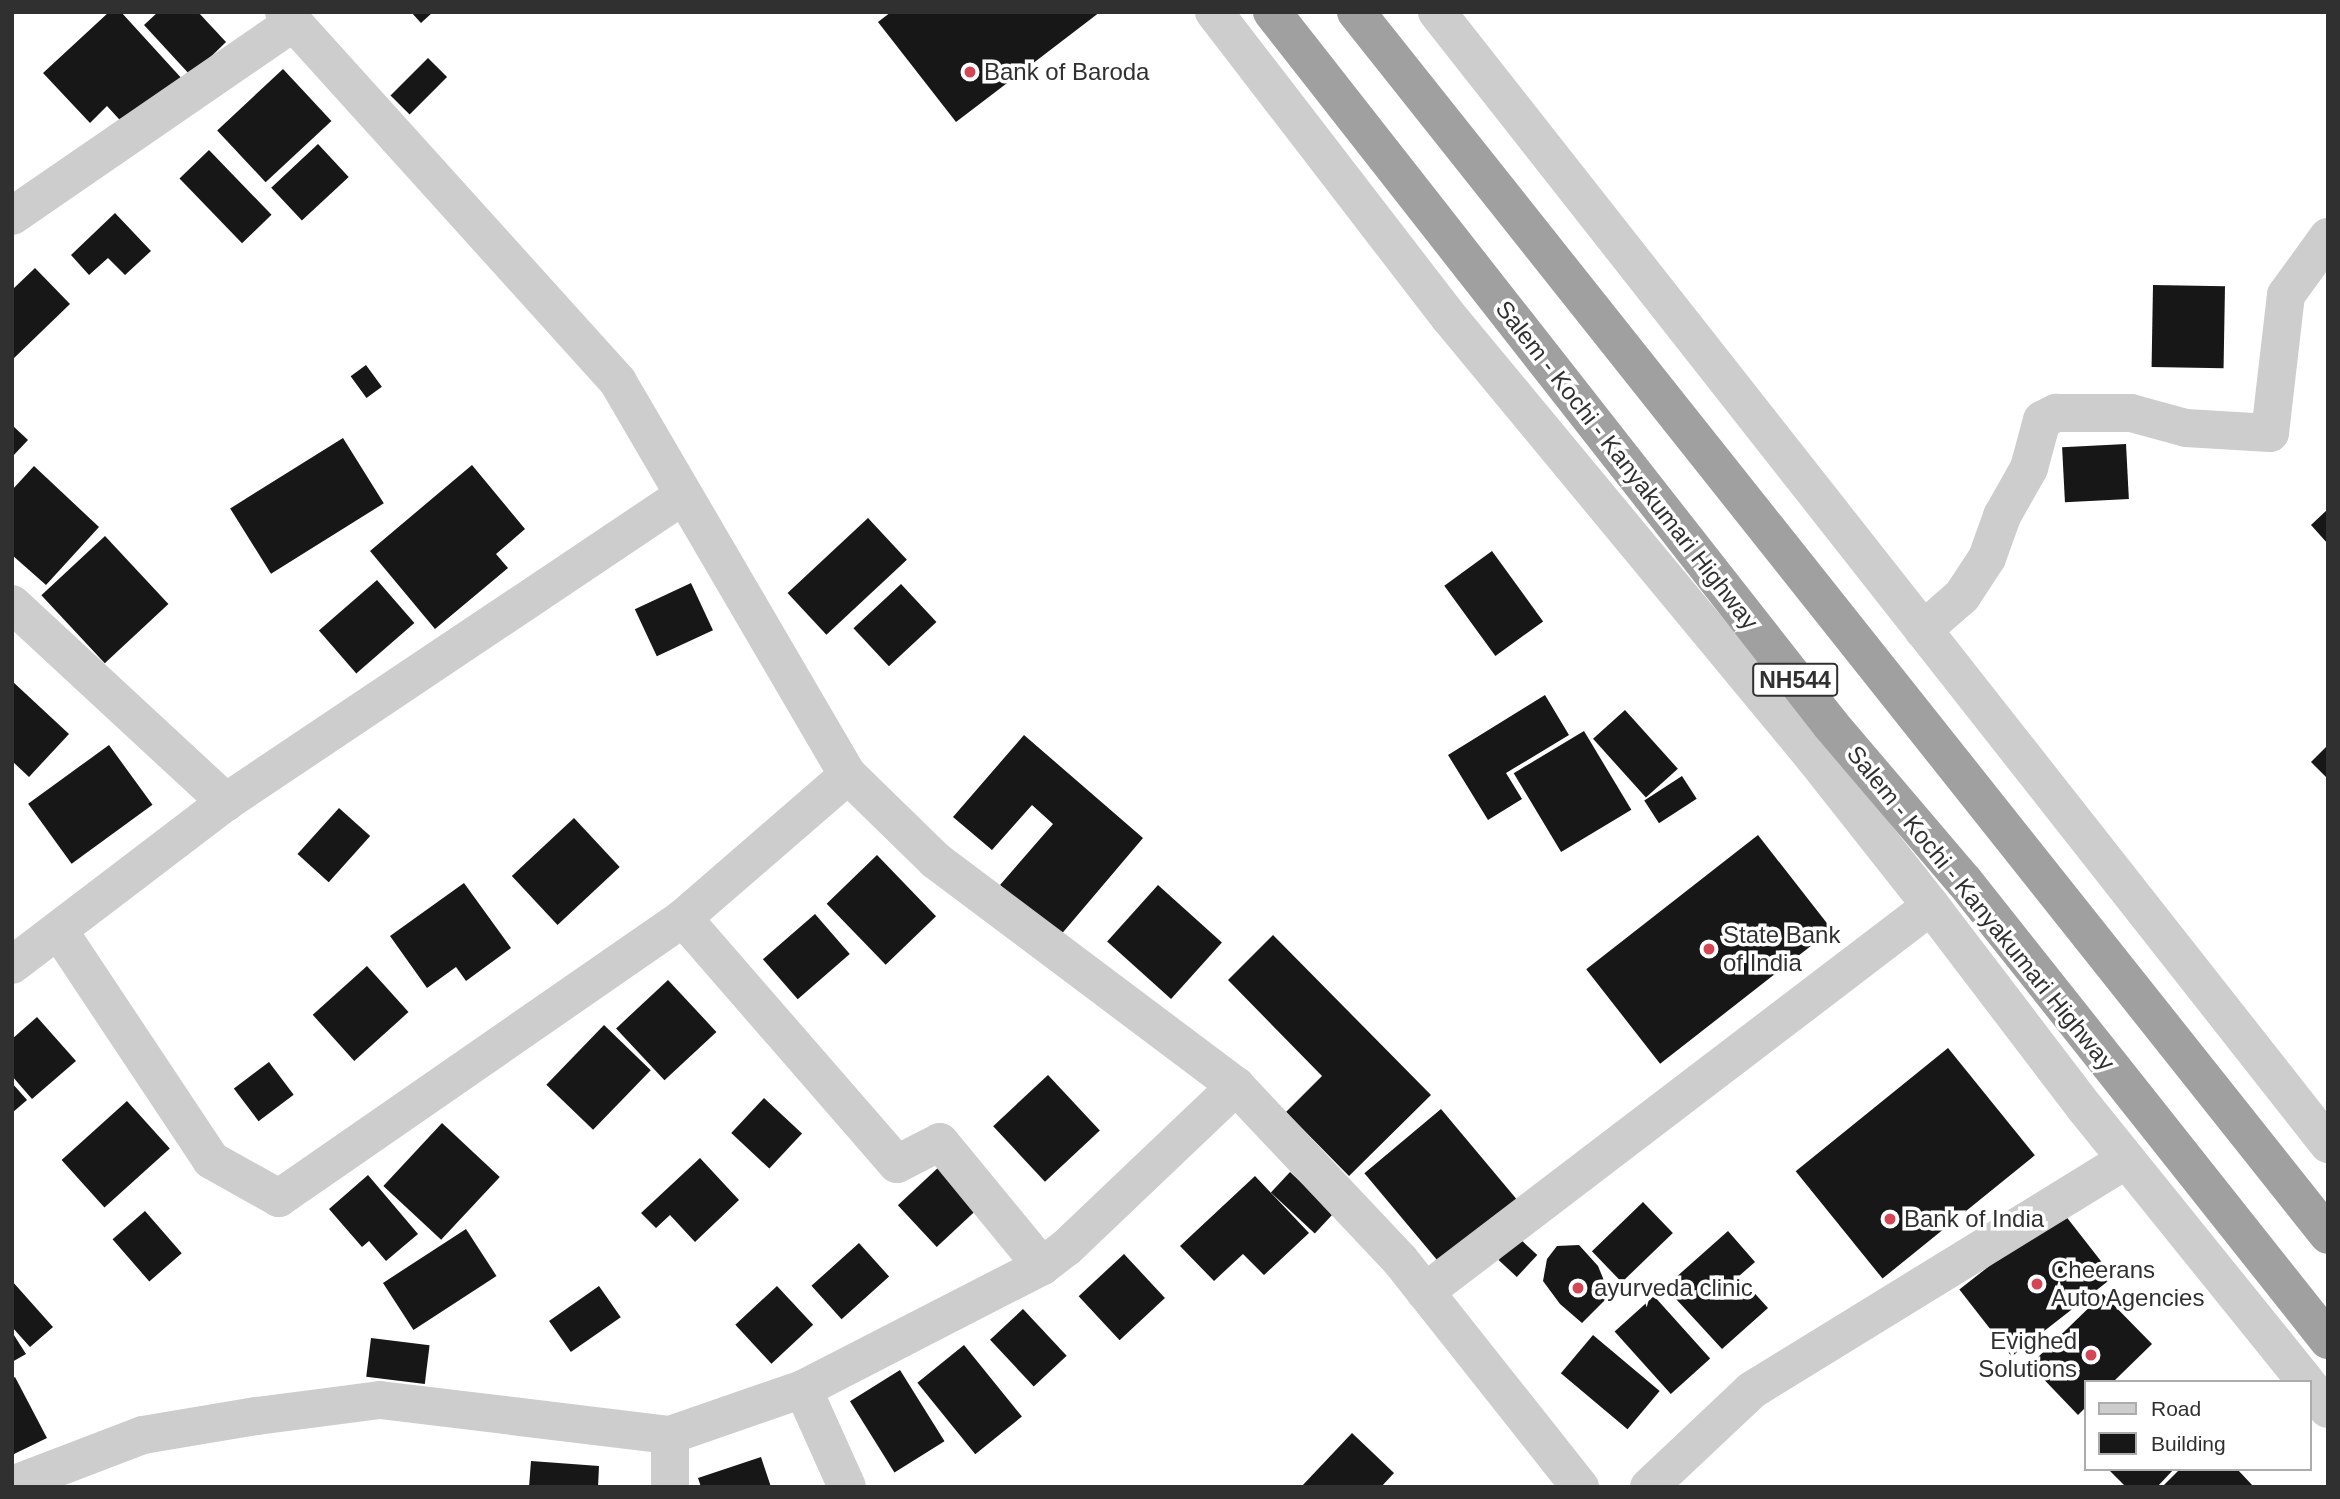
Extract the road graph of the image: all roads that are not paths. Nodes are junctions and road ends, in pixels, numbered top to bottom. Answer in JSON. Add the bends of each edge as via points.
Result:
{"nodes":[{"id":1,"x":1213,"y":12,"type":"edge"},
{"id":2,"x":1272,"y":12,"type":"edge"},
{"id":3,"x":1356,"y":12,"type":"edge"},
{"id":4,"x":1437,"y":12,"type":"edge"},
{"id":5,"x":289,"y":18,"type":"edge"},
{"id":6,"x":12,"y":216,"type":"edge"},
{"id":7,"x":2328,"y":237,"type":"edge"},
{"id":8,"x":684,"y":495,"type":"junction"},
{"id":9,"x":12,"y":604,"type":"edge"},
{"id":10,"x":1923,"y":630,"type":"junction"},
{"id":11,"x":848,"y":775,"type":"junction"},
{"id":12,"x":226,"y":802,"type":"junction"},
{"id":13,"x":1931,"y":906,"type":"junction"},
{"id":14,"x":683,"y":918,"type":"junction"},
{"id":15,"x":59,"y":931,"type":"junction"},
{"id":16,"x":12,"y":965,"type":"edge"},
{"id":17,"x":1236,"y":1086,"type":"junction"},
{"id":18,"x":2328,"y":1144,"type":"edge"},
{"id":19,"x":2126,"y":1160,"type":"junction"},
{"id":20,"x":2328,"y":1235,"type":"edge"},
{"id":21,"x":1042,"y":1266,"type":"junction"},
{"id":22,"x":1425,"y":1292,"type":"junction"},
{"id":23,"x":2328,"y":1340,"type":"edge"},
{"id":24,"x":2304,"y":1380,"type":"edge"},
{"id":25,"x":803,"y":1389,"type":"junction"},
{"id":26,"x":2312,"y":1389,"type":"edge"},
{"id":27,"x":2328,"y":1409,"type":"edge"},
{"id":28,"x":670,"y":1434,"type":"junction"},
{"id":29,"x":12,"y":1485,"type":"edge"},
{"id":30,"x":670,"y":1487,"type":"edge"},
{"id":31,"x":847,"y":1487,"type":"edge"},
{"id":32,"x":1580,"y":1487,"type":"edge"},
{"id":33,"x":1649,"y":1487,"type":"edge"}],
"edges":[{"from":1,"to":13,"type":"street","via":[[1449,317]]},
{"from":2,"to":23,"type":"highway","name":"Salem - Kochi - Kanyakumari Highway","number":"NH544","via":[[1831,725],[1964,881]]},
{"from":3,"to":20,"type":"highway","number":"NH544"},
{"from":4,"to":10,"type":"street"},
{"from":5,"to":6,"type":"street"},
{"from":5,"to":8,"type":"street","via":[[618,382]]},
{"from":7,"to":10,"type":"street","via":[[2286,295],[2270,433],[2186,428],[2131,414],[2056,412],[2042,420],[2029,468],[2002,516],[1987,558],[1962,596]]},
{"from":8,"to":11,"type":"street"},
{"from":8,"to":12,"type":"street"},
{"from":9,"to":12,"type":"street"},
{"from":10,"to":18,"type":"street"},
{"from":11,"to":14,"type":"street"},
{"from":11,"to":17,"type":"street","via":[[935,860]]},
{"from":12,"to":15,"type":"street"},
{"from":13,"to":19,"type":"street"},
{"from":13,"to":22,"type":"street"},
{"from":14,"to":15,"type":"street","via":[[279,1198],[211,1160]]},
{"from":14,"to":21,"type":"street","via":[[897,1164],[940,1142]]},
{"from":15,"to":16,"type":"street"},
{"from":17,"to":21,"type":"street"},
{"from":17,"to":22,"type":"street"},
{"from":19,"to":24,"type":"street"},
{"from":19,"to":33,"type":"street","via":[[1752,1390]]},
{"from":21,"to":25,"type":"street"},
{"from":22,"to":32,"type":"street"},
{"from":25,"to":28,"type":"street"},
{"from":25,"to":31,"type":"street"},
{"from":26,"to":27,"type":"street"},
{"from":28,"to":29,"type":"street","via":[[380,1400],[143,1435]]},
{"from":28,"to":30,"type":"street"}]}
